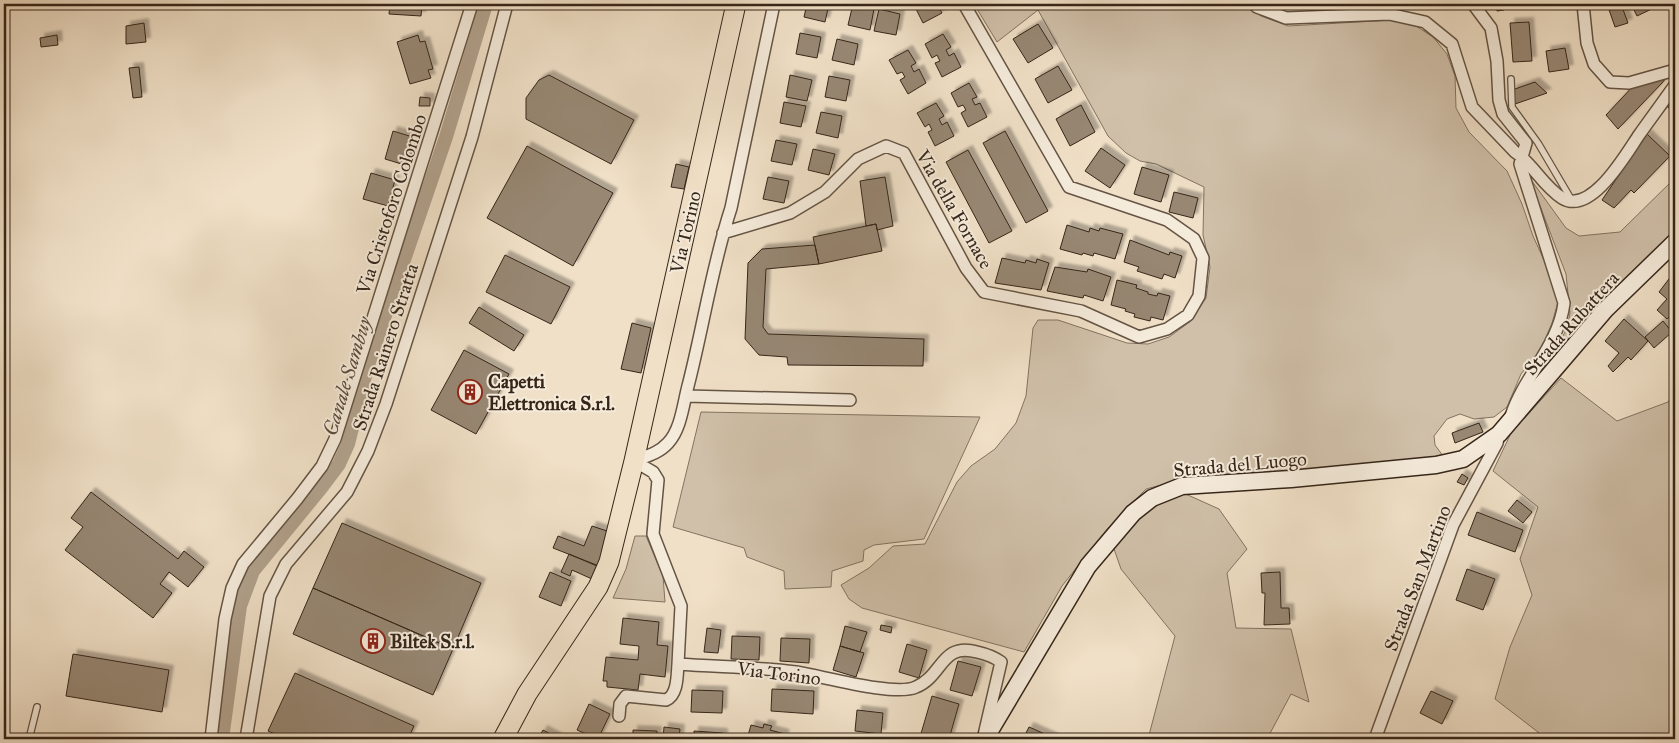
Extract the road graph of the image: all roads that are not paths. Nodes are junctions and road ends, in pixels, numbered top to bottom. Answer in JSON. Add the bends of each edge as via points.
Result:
{"nodes":[{"id":1,"x":472,"y":4,"type":"edge"},
{"id":2,"x":507,"y":4,"type":"edge"},
{"id":3,"x":736,"y":4,"type":"edge"},
{"id":4,"x":774,"y":4,"type":"edge"},
{"id":5,"x":964,"y":4,"type":"edge"},
{"id":6,"x":1254,"y":4,"type":"edge"},
{"id":7,"x":1473,"y":4,"type":"edge"},
{"id":8,"x":1583,"y":4,"type":"edge"},
{"id":9,"x":1675,"y":70,"type":"edge"},
{"id":10,"x":1511,"y":79,"type":"dead end"},
{"id":11,"x":1675,"y":85,"type":"edge"},
{"id":12,"x":1522,"y":157,"type":"junction"},
{"id":13,"x":1572,"y":200,"type":"junction"},
{"id":14,"x":722,"y":233,"type":"junction"},
{"id":15,"x":1675,"y":242,"type":"edge"},
{"id":16,"x":686,"y":396,"type":"junction"},
{"id":17,"x":850,"y":400,"type":"dead end"},
{"id":18,"x":1504,"y":428,"type":"junction"},
{"id":19,"x":634,"y":461,"type":"junction"},
{"id":20,"x":678,"y":664,"type":"junction"},
{"id":21,"x":37,"y":707,"type":"dead end"},
{"id":22,"x":619,"y":716,"type":"dead end"},
{"id":23,"x":30,"y":739,"type":"edge"},
{"id":24,"x":212,"y":739,"type":"edge"},
{"id":25,"x":246,"y":739,"type":"edge"},
{"id":26,"x":503,"y":739,"type":"edge"},
{"id":27,"x":984,"y":739,"type":"edge"},
{"id":28,"x":1375,"y":739,"type":"edge"}],
"edges":[{"from":1,"to":24,"type":"street","name":"Via Cristoforo Colombo","via":[[335,440],[322,466],[297,500],[243,564],[232,588],[225,619]]},
{"from":2,"to":25,"type":"street","name":"Strada Rainero Stratta","via":[[472,136],[368,451],[347,492],[286,564],[270,596]]},
{"from":3,"to":19,"type":"main road","name":"Via Torino"},
{"from":4,"to":14,"type":"street","via":[[731,208]]},
{"from":5,"to":14,"type":"street","name":"Via della Fornace","via":[[1069,187],[1167,220],[1194,239],[1203,258],[1199,296],[1188,316],[1167,330],[1139,337],[1080,311],[984,292],[966,268],[904,153],[886,146],[858,159],[825,192],[790,213]]},
{"from":6,"to":12,"type":"street","via":[[1286,18],[1389,14],[1425,22],[1452,44],[1472,107]]},
{"from":7,"to":12,"type":"street","name":"Strada San Martino","via":[[1491,28],[1497,61],[1498,100],[1503,114],[1526,143]]},
{"from":8,"to":9,"type":"street","via":[[1587,43],[1594,64],[1610,82],[1629,83]]},
{"from":10,"to":13,"type":"lane","via":[[1512,107]]},
{"from":11,"to":13,"type":"street","via":[[1608,179],[1580,200]]},
{"from":12,"to":13,"type":"street","via":[[1545,183],[1563,198]]},
{"from":12,"to":18,"type":"street","name":"Strada San Martino","via":[[1520,164],[1530,200],[1564,303],[1557,331],[1522,389]]},
{"from":14,"to":16,"type":"street"},
{"from":15,"to":18,"type":"street","name":"Strada Rubattera","via":[[1605,310]]},
{"from":16,"to":17,"type":"street"},
{"from":16,"to":19,"type":"street","via":[[669,442],[659,452]]},
{"from":18,"to":27,"type":"street","name":"Strada del Luogo","via":[[1463,459],[1436,465],[1182,486],[1152,498],[1133,513],[1088,566]]},
{"from":18,"to":28,"type":"street","name":"Strada San Martino","via":[[1453,525]]},
{"from":19,"to":20,"type":"street","via":[[653,472],[658,480],[654,534],[681,606]]},
{"from":19,"to":26,"type":"main road","name":"Via Torino","via":[[616,540],[598,587],[527,694]]},
{"from":20,"to":22,"type":"street","via":[[671,698],[626,696],[620,704]]},
{"from":20,"to":27,"type":"street","name":"Via Torino","via":[[796,672],[871,687],[908,689],[917,687],[951,653],[964,648],[994,656],[1001,662]]},
{"from":21,"to":23,"type":"lane"}]}
